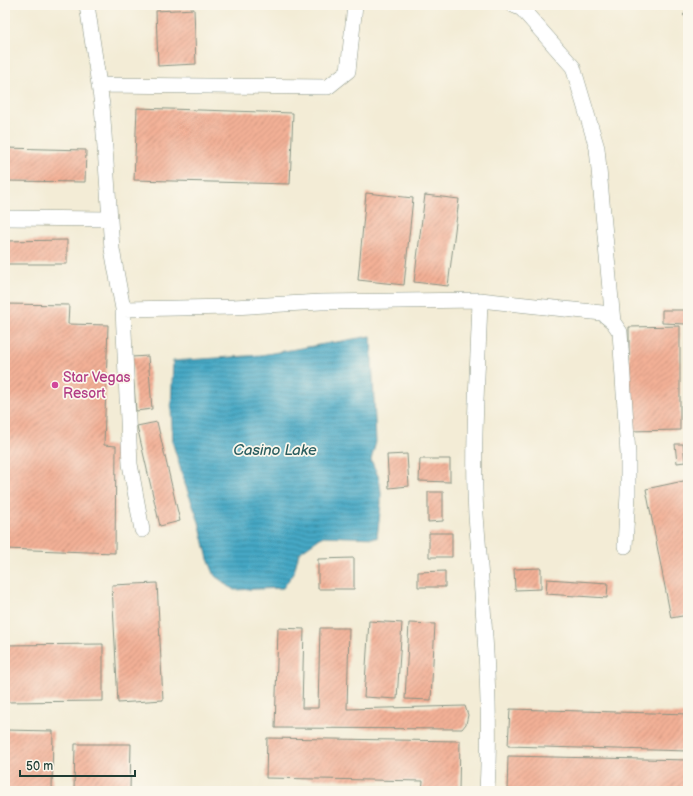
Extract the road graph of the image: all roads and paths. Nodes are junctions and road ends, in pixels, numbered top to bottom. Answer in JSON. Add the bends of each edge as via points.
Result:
{"nodes":[{"id":1,"x":87,"y":5,"type":"edge"},
{"id":2,"x":355,"y":5,"type":"edge"},
{"id":3,"x":514,"y":5,"type":"edge"},
{"id":4,"x":98,"y":85,"type":"junction"},
{"id":5,"x":5,"y":218,"type":"edge"},
{"id":6,"x":110,"y":219,"type":"junction"},
{"id":7,"x":480,"y":300,"type":"junction"},
{"id":8,"x":123,"y":309,"type":"junction"},
{"id":9,"x":613,"y":322,"type":"junction"},
{"id":10,"x":142,"y":530,"type":"dead end"},
{"id":11,"x":624,"y":546,"type":"dead end"},
{"id":12,"x":487,"y":791,"type":"edge"}],
"edges":[{"from":1,"to":4,"type":"street"},
{"from":2,"to":4,"type":"street","via":[[348,71],[328,87]]},
{"from":3,"to":9,"type":"street","via":[[522,9],[573,67],[597,148]]},
{"from":4,"to":6,"type":"street","via":[[102,105]]},
{"from":5,"to":6,"type":"street"},
{"from":6,"to":8,"type":"street","via":[[112,249]]},
{"from":7,"to":8,"type":"street","via":[[321,302]]},
{"from":7,"to":9,"type":"street","via":[[602,313]]},
{"from":7,"to":12,"type":"street","via":[[475,473],[490,745]]},
{"from":8,"to":10,"type":"street","via":[[130,464]]},
{"from":9,"to":11,"type":"street","via":[[620,332],[628,454]]}]}
